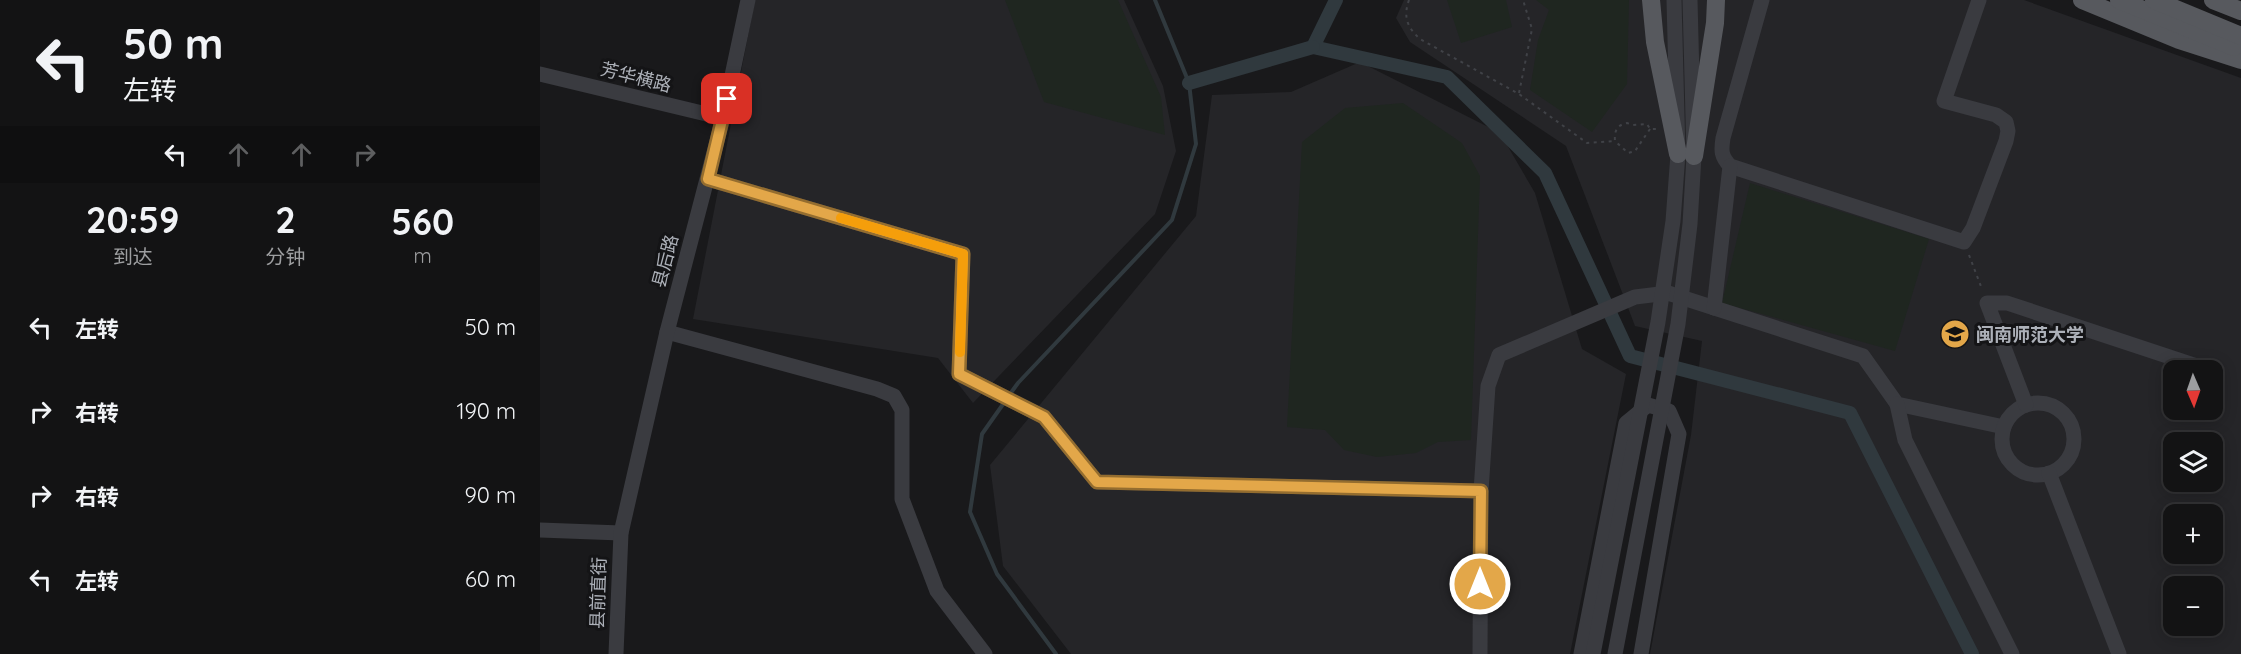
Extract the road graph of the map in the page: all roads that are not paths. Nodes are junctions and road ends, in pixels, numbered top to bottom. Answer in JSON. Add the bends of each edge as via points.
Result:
{"nodes":[{"id":1,"x":748,"y":0,"type":"edge"},
{"id":2,"x":1651,"y":0,"type":"edge"},
{"id":3,"x":1674,"y":0,"type":"edge"},
{"id":4,"x":1690,"y":0,"type":"edge"},
{"id":5,"x":1716,"y":0,"type":"edge"},
{"id":6,"x":1762,"y":0,"type":"edge"},
{"id":7,"x":1978,"y":0,"type":"edge"},
{"id":8,"x":2082,"y":0,"type":"edge"},
{"id":9,"x":2119,"y":0,"type":"edge"},
{"id":10,"x":2154,"y":0,"type":"edge"},
{"id":11,"x":2213,"y":0,"type":"edge"},
{"id":12,"x":2241,"y":11,"type":"edge"},
{"id":13,"x":2241,"y":36,"type":"edge"},
{"id":14,"x":2241,"y":49,"type":"edge"},
{"id":15,"x":2241,"y":60,"type":"edge"},
{"id":16,"x":540,"y":74,"type":"edge"},
{"id":17,"x":723,"y":118,"type":"junction"},
{"id":18,"x":1686,"y":155,"type":"junction"},
{"id":19,"x":1730,"y":166,"type":"junction"},
{"id":20,"x":708,"y":179,"type":"junction"},
{"id":21,"x":1714,"y":308,"type":"junction"},
{"id":22,"x":667,"y":332,"type":"junction"},
{"id":23,"x":2179,"y":360,"type":"edge"},
{"id":24,"x":1898,"y":404,"type":"junction"},
{"id":25,"x":2026,"y":405,"type":"junction"},
{"id":26,"x":2004,"y":427,"type":"junction"},
{"id":27,"x":2049,"y":473,"type":"junction"},
{"id":28,"x":1481,"y":491,"type":"junction"},
{"id":29,"x":540,"y":530,"type":"edge"},
{"id":30,"x":621,"y":533,"type":"junction"},
{"id":31,"x":616,"y":654,"type":"edge"},
{"id":32,"x":985,"y":654,"type":"edge"},
{"id":33,"x":1480,"y":654,"type":"edge"},
{"id":34,"x":1581,"y":654,"type":"edge"},
{"id":35,"x":1593,"y":654,"type":"edge"},
{"id":36,"x":1615,"y":654,"type":"edge"},
{"id":37,"x":1641,"y":654,"type":"edge"},
{"id":38,"x":2012,"y":654,"type":"edge"},
{"id":39,"x":2119,"y":654,"type":"edge"}],
"edges":[{"from":1,"to":17,"type":"street","name":"县后路"},
{"from":2,"to":18,"type":"main road","bridge":true,"via":[[1655,42]]},
{"from":3,"to":18,"type":"street","bridge":true},
{"from":4,"to":18,"type":"street","bridge":true},
{"from":5,"to":18,"type":"main road","bridge":true,"via":[[1715,22]]},
{"from":6,"to":19,"type":"street","via":[[1721,150]]},
{"from":7,"to":19,"type":"street","via":[[1944,101],[1996,116],[2006,122],[2008,131],[1973,228],[1964,242]]},
{"from":8,"to":15,"type":"main road","via":[[2179,40]]},
{"from":9,"to":14,"type":"main road"},
{"from":10,"to":13,"type":"main road"},
{"from":11,"to":12,"type":"main road"},
{"from":16,"to":17,"type":"street","name":"芳华横路"},
{"from":17,"to":20,"type":"street","name":"县后路"},
{"from":18,"to":35,"type":"street","bridge":true,"via":[[1658,322]]},
{"from":18,"to":36,"type":"street","bridge":true,"via":[[1690,224],[1678,324]]},
{"from":19,"to":21,"type":"street"},
{"from":20,"to":22,"type":"street","name":"县后路"},
{"from":20,"to":28,"type":"street","via":[[963,254],[959,374],[1044,417],[1097,482]]},
{"from":21,"to":24,"type":"street","via":[[1863,356]]},
{"from":21,"to":28,"type":"street","via":[[1668,293],[1635,297],[1498,355],[1488,386]]},
{"from":22,"to":30,"type":"street","name":"县后路"},
{"from":22,"to":32,"type":"street","via":[[894,396],[902,410],[902,499],[937,591]]},
{"from":23,"to":25,"type":"street","via":[[2007,303],[1988,303]]},
{"from":24,"to":26,"type":"street"},
{"from":24,"to":38,"type":"street","via":[[1905,440]]},
{"from":25,"to":26,"type":"street"},
{"from":25,"to":27,"type":"street","via":[[2049,404],[2059,409],[2073,427],[2073,450],[2060,468]]},
{"from":26,"to":27,"type":"street","via":[[2003,449],[2008,460],[2027,473]]},
{"from":27,"to":39,"type":"street"},
{"from":28,"to":33,"type":"street"},
{"from":29,"to":30,"type":"street"},
{"from":30,"to":31,"type":"street","name":"县前直街"},
{"from":34,"to":37,"type":"street","via":[[1626,423],[1648,405],[1669,411],[1679,434]]}]}
